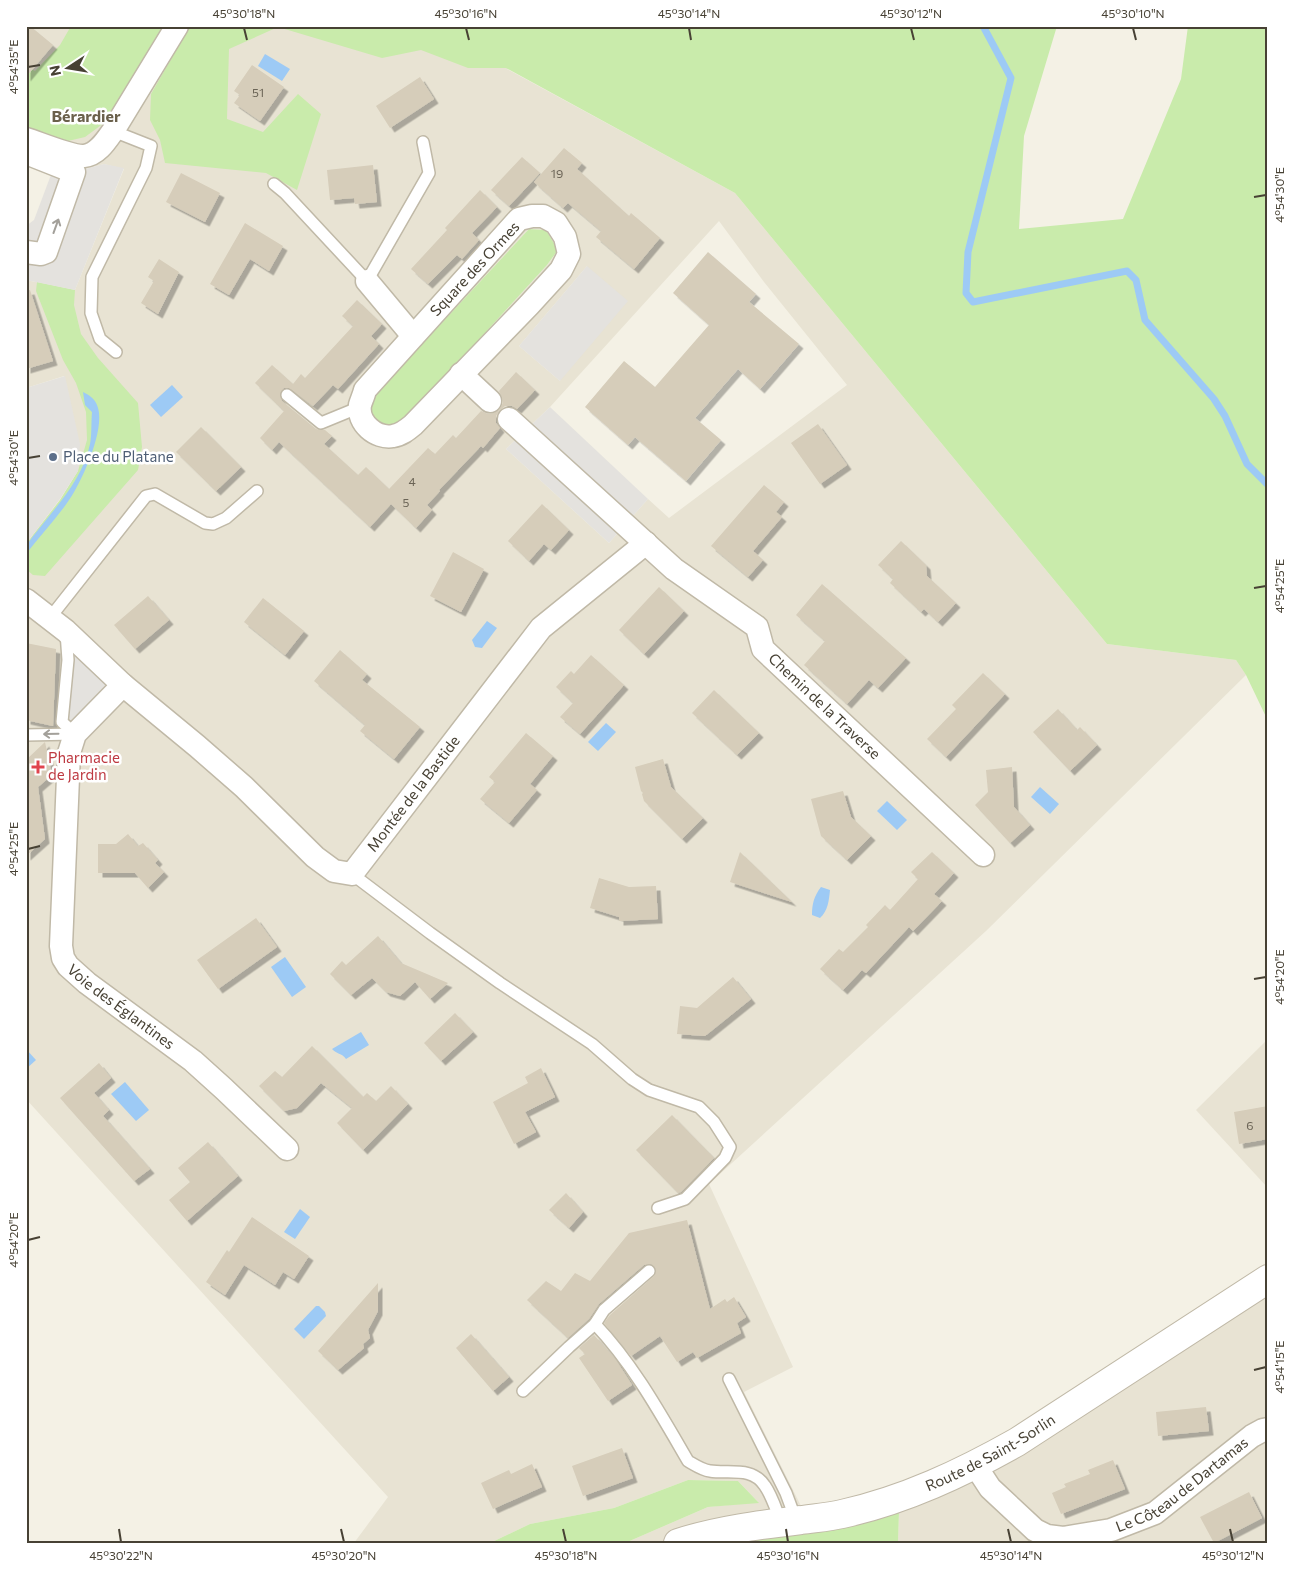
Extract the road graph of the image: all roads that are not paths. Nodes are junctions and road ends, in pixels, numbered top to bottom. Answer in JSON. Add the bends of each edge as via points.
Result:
{"nodes":[{"id":1,"x":177,"y":26,"type":"edge"},
{"id":2,"x":113,"y":131,"type":"junction"},
{"id":3,"x":26,"y":139,"type":"edge"},
{"id":4,"x":423,"y":142,"type":"dead end"},
{"id":5,"x":26,"y":153,"type":"edge"},
{"id":6,"x":274,"y":184,"type":"dead end"},
{"id":7,"x":26,"y":252,"type":"edge"},
{"id":8,"x":366,"y":281,"type":"junction"},
{"id":9,"x":413,"y":336,"type":"junction"},
{"id":10,"x":116,"y":352,"type":"dead end"},
{"id":11,"x":461,"y":374,"type":"junction"},
{"id":12,"x":287,"y":395,"type":"dead end"},
{"id":13,"x":490,"y":401,"type":"dead end"},
{"id":14,"x":360,"y":407,"type":"junction"},
{"id":15,"x":509,"y":419,"type":"dead end"},
{"id":16,"x":258,"y":491,"type":"dead end"},
{"id":17,"x":646,"y":544,"type":"junction"},
{"id":18,"x":41,"y":615,"type":"edge"},
{"id":19,"x":123,"y":685,"type":"junction"},
{"id":20,"x":75,"y":734,"type":"junction"},
{"id":21,"x":26,"y":735,"type":"edge"},
{"id":22,"x":983,"y":855,"type":"dead end"},
{"id":23,"x":352,"y":874,"type":"junction"},
{"id":24,"x":287,"y":1149,"type":"dead end"},
{"id":25,"x":658,"y":1208,"type":"dead end"},
{"id":26,"x":649,"y":1271,"type":"dead end"},
{"id":27,"x":1268,"y":1279,"type":"edge"},
{"id":28,"x":595,"y":1324,"type":"junction"},
{"id":29,"x":729,"y":1379,"type":"dead end"},
{"id":30,"x":523,"y":1391,"type":"dead end"},
{"id":31,"x":1268,"y":1429,"type":"edge"},
{"id":32,"x":975,"y":1465,"type":"junction"},
{"id":33,"x":788,"y":1521,"type":"junction"},
{"id":34,"x":678,"y":1543,"type":"edge"}],
"edges":[{"from":1,"to":2,"type":"street"},
{"from":2,"to":3,"type":"street","via":[[102,147],[84,156]]},
{"from":2,"to":10,"type":"lane","via":[[151,146],[146,168],[92,278],[91,313],[100,338]]},
{"from":4,"to":8,"type":"lane","via":[[429,173]]},
{"from":7,"to":5,"type":"street","one_way":true,"via":[[46,252],[74,172]]},
{"from":6,"to":8,"type":"lane"},
{"from":8,"to":9,"type":"street"},
{"from":9,"to":11,"type":"street","name":"Square des Ormes","via":[[519,219],[543,216],[556,223],[565,237],[569,254],[560,270]]},
{"from":9,"to":14,"type":"street","name":"Square des Ormes","via":[[365,390]]},
{"from":11,"to":13,"type":"street"},
{"from":11,"to":14,"type":"street","name":"Square des Ormes","via":[[414,425],[393,436],[370,430],[363,421]]},
{"from":12,"to":14,"type":"lane","via":[[321,423]]},
{"from":15,"to":17,"type":"street"},
{"from":16,"to":18,"type":"lane","via":[[226,518],[213,524],[205,523],[155,494],[146,496]]},
{"from":17,"to":22,"type":"street","name":"Chemin de la Traverse","via":[[674,569],[756,627],[763,649]]},
{"from":17,"to":23,"type":"street","name":"Montée de la Bastide","via":[[541,628]]},
{"from":18,"to":19,"type":"street"},
{"from":18,"to":20,"type":"lane","via":[[68,660],[62,722]]},
{"from":19,"to":20,"type":"street"},
{"from":19,"to":23,"type":"street","via":[[198,746],[315,857],[334,871]]},
{"from":20,"to":21,"type":"lane","one_way":true},
{"from":20,"to":24,"type":"street","name":"Voie des Églantines","via":[[70,753],[63,958],[87,984],[193,1061]]},
{"from":23,"to":25,"type":"lane","via":[[500,984],[592,1044],[648,1090],[699,1107],[714,1122],[730,1148],[725,1158],[685,1198]]},
{"from":26,"to":28,"type":"lane","via":[[604,1310]]},
{"from":27,"to":32,"type":"street","name":"Route de Saint-Sorlin","via":[[1017,1442]]},
{"from":28,"to":30,"type":"lane"},
{"from":28,"to":33,"type":"lane","via":[[614,1344],[652,1399],[688,1461],[709,1471],[744,1472],[755,1476]]},
{"from":29,"to":33,"type":"lane","via":[[786,1493]]},
{"from":31,"to":32,"type":"street","name":"Le Côteau de Dartamas","via":[[1252,1436],[1155,1513],[1111,1530],[1063,1538],[1035,1530],[990,1488]]},
{"from":32,"to":33,"type":"street","name":"Route de Saint-Sorlin","via":[[889,1500],[842,1514]]},
{"from":33,"to":34,"type":"street","name":"Route de Saint-Sorlin","via":[[737,1528]]}]}
